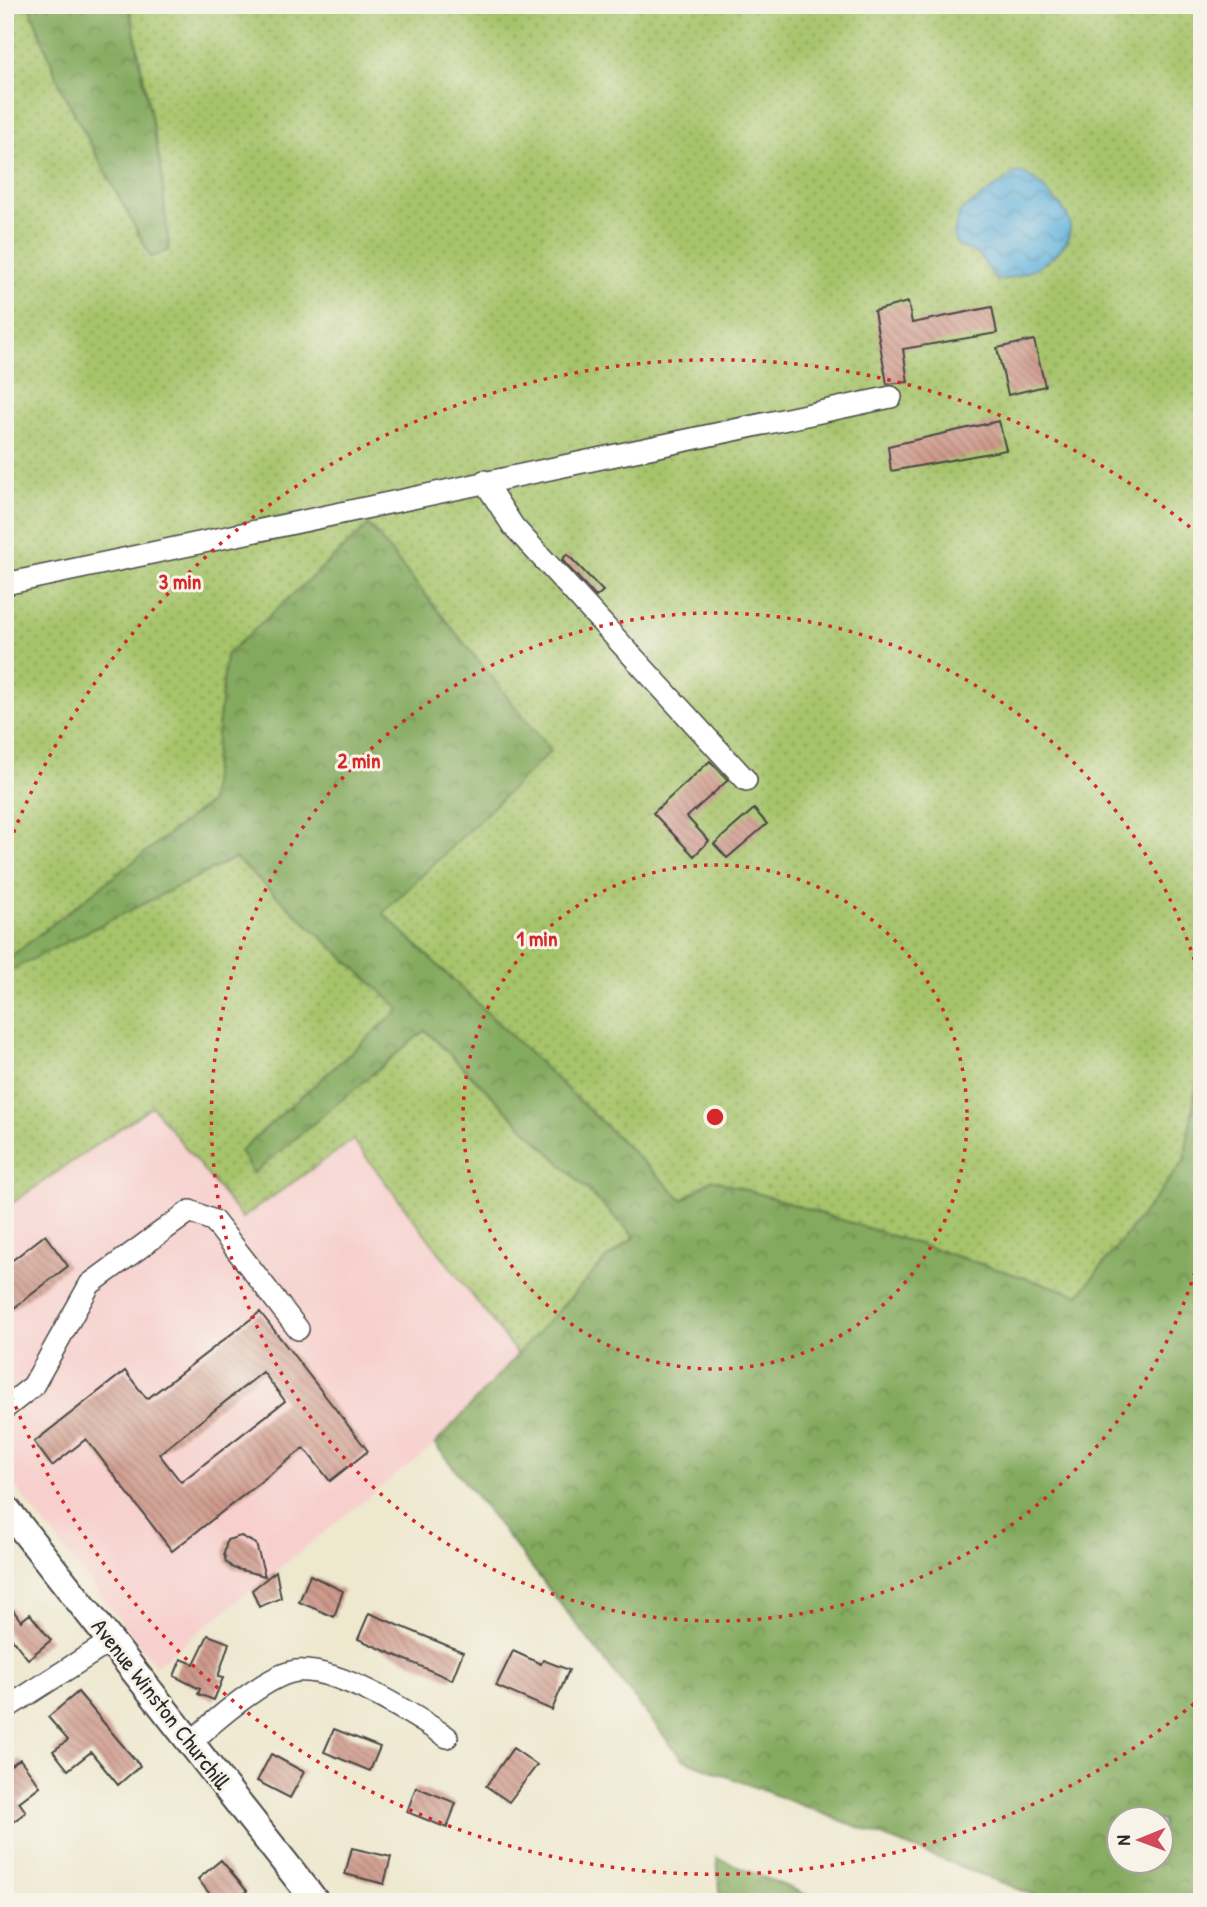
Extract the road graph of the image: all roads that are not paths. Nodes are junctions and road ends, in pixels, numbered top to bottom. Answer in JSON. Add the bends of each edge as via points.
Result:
{"nodes":[{"id":1,"x":891,"y":397,"type":"dead end"},
{"id":2,"x":484,"y":481,"type":"junction"},
{"id":3,"x":5,"y":584,"type":"edge"},
{"id":4,"x":746,"y":780,"type":"dead end"},
{"id":5,"x":298,"y":1329,"type":"dead end"},
{"id":6,"x":5,"y":1408,"type":"edge"},
{"id":7,"x":5,"y":1507,"type":"edge"},
{"id":8,"x":111,"y":1641,"type":"junction"},
{"id":9,"x":5,"y":1709,"type":"edge"},
{"id":10,"x":447,"y":1737,"type":"dead end"},
{"id":11,"x":191,"y":1743,"type":"junction"},
{"id":12,"x":316,"y":1902,"type":"edge"}],
"edges":[{"from":1,"to":2,"type":"street"},
{"from":2,"to":3,"type":"street"},
{"from":2,"to":4,"type":"street","via":[[513,526]]},
{"from":5,"to":6,"type":"street","via":[[214,1221],[190,1211],[90,1284],[33,1386]]},
{"from":7,"to":8,"type":"main road","name":"Avenue Winston Churchill"},
{"from":8,"to":9,"type":"street"},
{"from":8,"to":11,"type":"main road","name":"Avenue Winston Churchill"},
{"from":10,"to":11,"type":"street","via":[[390,1701],[332,1677],[297,1671],[262,1688]]},
{"from":11,"to":12,"type":"main road","name":"Avenue Winston Churchill"}]}
